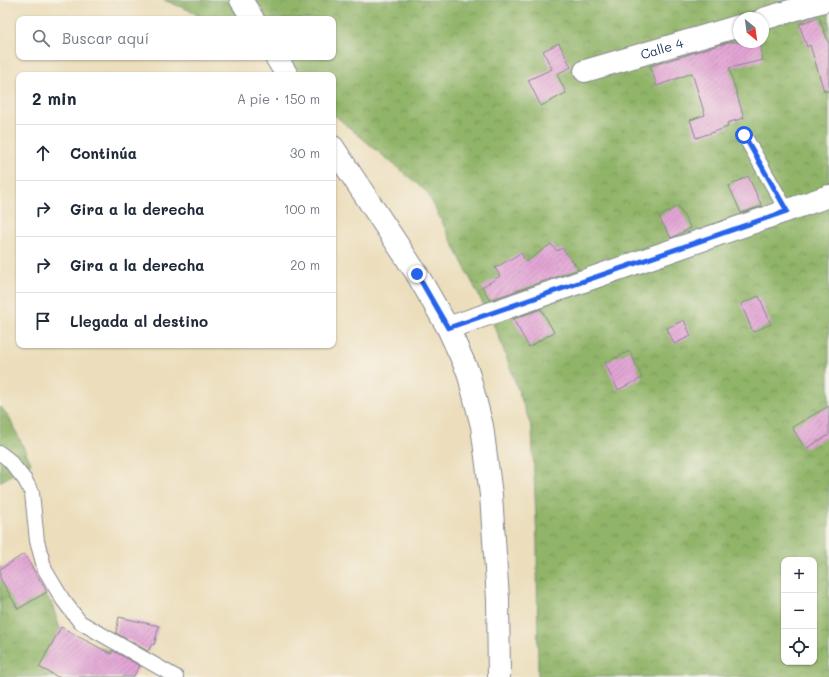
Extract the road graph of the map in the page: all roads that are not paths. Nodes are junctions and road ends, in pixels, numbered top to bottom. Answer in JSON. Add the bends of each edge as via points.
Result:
{"nodes":[{"id":1,"x":241,"y":0,"type":"edge"},
{"id":2,"x":827,"y":0,"type":"edge"},
{"id":3,"x":251,"y":16,"type":"edge"},
{"id":4,"x":769,"y":17,"type":"edge"},
{"id":5,"x":733,"y":28,"type":"edge"},
{"id":6,"x":278,"y":60,"type":"edge"},
{"id":7,"x":285,"y":72,"type":"edge"},
{"id":8,"x":585,"y":72,"type":"dead end"},
{"id":9,"x":744,"y":135,"type":"dead end"},
{"id":10,"x":336,"y":152,"type":"edge"},
{"id":11,"x":829,"y":196,"type":"edge"},
{"id":12,"x":787,"y":211,"type":"junction"},
{"id":13,"x":448,"y":328,"type":"junction"},
{"id":14,"x":0,"y":453,"type":"edge"},
{"id":15,"x":176,"y":677,"type":"edge"},
{"id":16,"x":500,"y":677,"type":"edge"}],
"edges":[{"from":1,"to":3,"type":"street"},
{"from":2,"to":4,"type":"street"},
{"from":5,"to":8,"type":"street","name":"Calle 4"},
{"from":6,"to":7,"type":"street"},
{"from":9,"to":12,"type":"lane"},
{"from":10,"to":13,"type":"street","via":[[417,274]]},
{"from":11,"to":12,"type":"street"},
{"from":12,"to":13,"type":"street"},
{"from":13,"to":16,"type":"street","via":[[468,372],[482,426],[491,495]]},
{"from":14,"to":15,"type":"lane","via":[[25,480],[32,493],[37,541],[45,570],[80,622]]}]}
